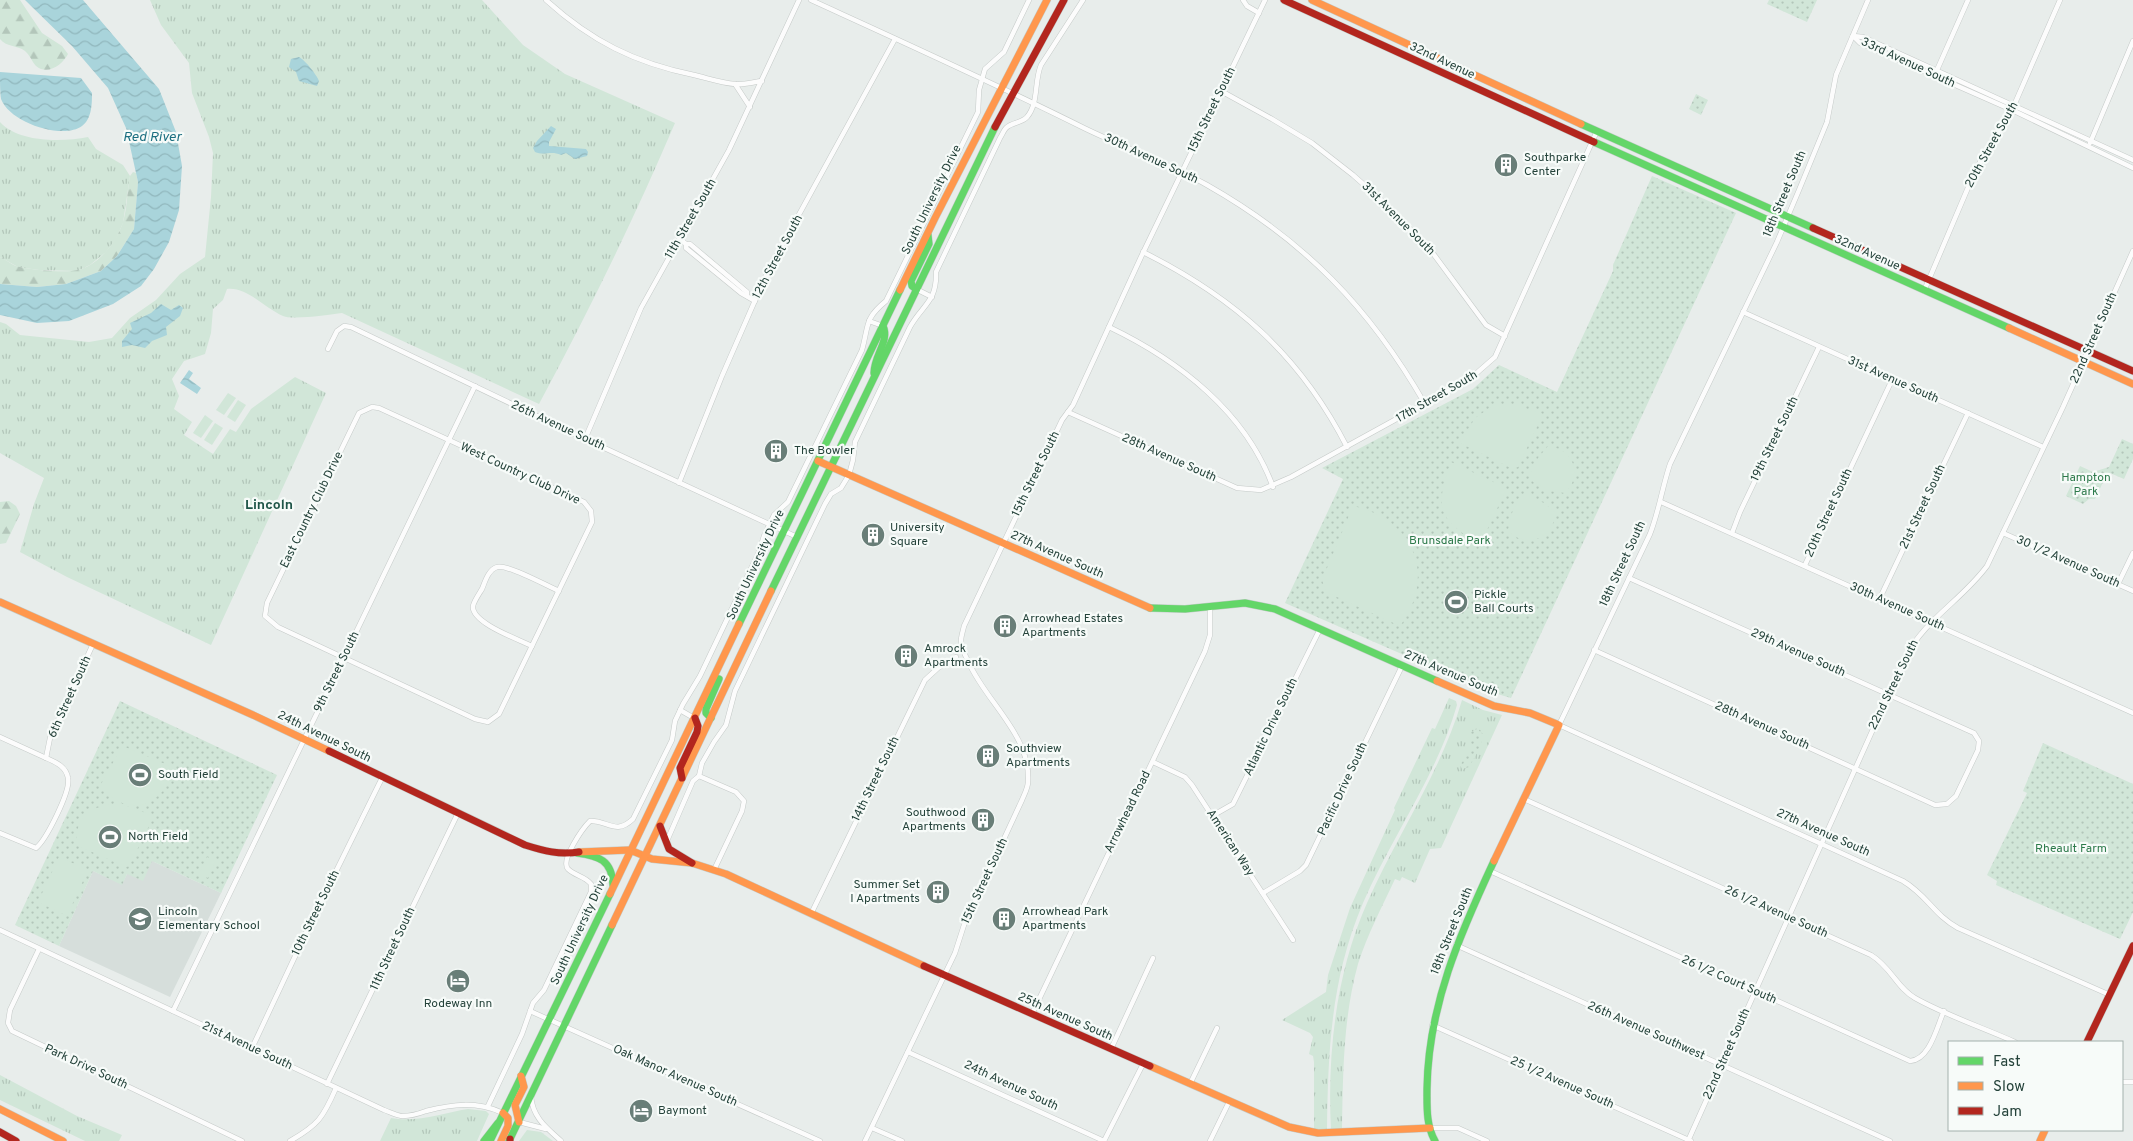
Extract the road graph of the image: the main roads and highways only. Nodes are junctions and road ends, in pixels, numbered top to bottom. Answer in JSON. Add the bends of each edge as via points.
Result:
{"nodes":[{"id":1,"x":1047,"y":0,"type":"edge"},
{"id":2,"x":1064,"y":0,"type":"edge"},
{"id":3,"x":1284,"y":0,"type":"edge"},
{"id":4,"x":1312,"y":0,"type":"edge"},
{"id":5,"x":928,"y":232,"type":"junction"},
{"id":6,"x":916,"y":289,"type":"junction"},
{"id":7,"x":883,"y":326,"type":"junction"},
{"id":8,"x":2133,"y":371,"type":"edge"},
{"id":9,"x":874,"y":377,"type":"junction"},
{"id":10,"x":2133,"y":384,"type":"edge"},
{"id":11,"x":818,"y":461,"type":"junction"},
{"id":12,"x":831,"y":467,"type":"junction"},
{"id":13,"x":0,"y":602,"type":"edge"},
{"id":14,"x":720,"y":667,"type":"junction"},
{"id":15,"x":695,"y":718,"type":"junction"},
{"id":16,"x":711,"y":718,"type":"junction"},
{"id":17,"x":1560,"y":725,"type":"joint"},
{"id":18,"x":682,"y":778,"type":"junction"},
{"id":19,"x":660,"y":826,"type":"junction"},
{"id":20,"x":630,"y":850,"type":"junction"},
{"id":21,"x":577,"y":853,"type":"junction"},
{"id":22,"x":645,"y":856,"type":"junction"},
{"id":23,"x":692,"y":863,"type":"junction"},
{"id":24,"x":612,"y":889,"type":"junction"},
{"id":25,"x":2133,"y":946,"type":"edge"},
{"id":26,"x":2087,"y":1041,"type":"edge"},
{"id":27,"x":521,"y":1076,"type":"junction"},
{"id":28,"x":0,"y":1108,"type":"edge"},
{"id":29,"x":502,"y":1113,"type":"junction"},
{"id":30,"x":519,"y":1122,"type":"junction"},
{"id":31,"x":498,"y":1123,"type":"junction"},
{"id":32,"x":1430,"y":1128,"type":"junction"},
{"id":33,"x":0,"y":1132,"type":"edge"},
{"id":34,"x":510,"y":1140,"type":"edge"},
{"id":35,"x":16,"y":1141,"type":"edge"},
{"id":36,"x":63,"y":1141,"type":"edge"},
{"id":37,"x":484,"y":1141,"type":"edge"},
{"id":38,"x":490,"y":1141,"type":"edge"},
{"id":39,"x":500,"y":1141,"type":"edge"},
{"id":40,"x":1435,"y":1141,"type":"edge"}],
"edges":[{"from":1,"to":5,"type":"main road","name":"South University Drive"},
{"from":2,"to":6,"type":"main road","name":"South University Drive","via":[[1013,93]]},
{"from":3,"to":10,"type":"main road","name":"32nd Avenue"},
{"from":4,"to":8,"type":"main road","name":"32nd Avenue"},
{"from":5,"to":6,"type":"main road","via":[[929,244],[911,281]]},
{"from":5,"to":7,"type":"main road","name":"South University Drive"},
{"from":6,"to":9,"type":"main road","name":"South University Drive"},
{"from":7,"to":9,"type":"main road","via":[[886,339],[874,361]]},
{"from":7,"to":11,"type":"main road","name":"South University Drive"},
{"from":9,"to":12,"type":"main road","name":"South University Drive"},
{"from":11,"to":12,"type":"main road","name":"27th Avenue South"},
{"from":11,"to":14,"type":"main road","name":"South University Drive"},
{"from":12,"to":16,"type":"main road","name":"South University Drive"},
{"from":12,"to":17,"type":"main road","name":"27th Avenue South","via":[[1150,608],[1185,609],[1237,603],[1261,605],[1490,704],[1530,713]]},
{"from":13,"to":21,"type":"main road","name":"24th Avenue South","via":[[538,850]]},
{"from":14,"to":15,"type":"main road","name":"South University Drive"},
{"from":14,"to":16,"type":"main road","via":[[720,678],[706,709]]},
{"from":15,"to":18,"type":"main road","via":[[697,732],[680,768]]},
{"from":15,"to":20,"type":"main road","name":"South University Drive"},
{"from":16,"to":18,"type":"main road","name":"South University Drive"},
{"from":17,"to":32,"type":"main road","name":"18th Street South","via":[[1456,945],[1436,1004],[1426,1083]]},
{"from":18,"to":19,"type":"main road","name":"South University Drive"},
{"from":19,"to":22,"type":"main road","name":"South University Drive"},
{"from":19,"to":23,"type":"main road","via":[[669,849]]},
{"from":20,"to":21,"type":"main road","name":"24th Avenue South"},
{"from":20,"to":22,"type":"main road","name":"24th Avenue South"},
{"from":20,"to":24,"type":"main road","name":"South University Drive"},
{"from":21,"to":24,"type":"main road","via":[[592,855],[608,865],[613,876]]},
{"from":22,"to":23,"type":"main road","name":"25th Avenue South"},
{"from":22,"to":30,"type":"main road","name":"South University Drive"},
{"from":23,"to":32,"type":"main road","name":"25th Avenue South","via":[[1289,1127],[1318,1133]]},
{"from":24,"to":27,"type":"main road","name":"South University Drive"},
{"from":25,"to":26,"type":"main road"},
{"from":27,"to":29,"type":"main road","name":"South University Drive"},
{"from":27,"to":30,"type":"main road","via":[[524,1087],[516,1105]]},
{"from":28,"to":36,"type":"main road"},
{"from":29,"to":31,"type":"main road","name":"South University Drive"},
{"from":29,"to":39,"type":"main road","via":[[508,1118],[508,1126]]},
{"from":30,"to":34,"type":"main road","name":"South University Drive"},
{"from":31,"to":37,"type":"main road"},
{"from":31,"to":38,"type":"main road","name":"South University Drive"},
{"from":32,"to":40,"type":"main road","name":"18th Street South"},
{"from":33,"to":35,"type":"main road"}]}
